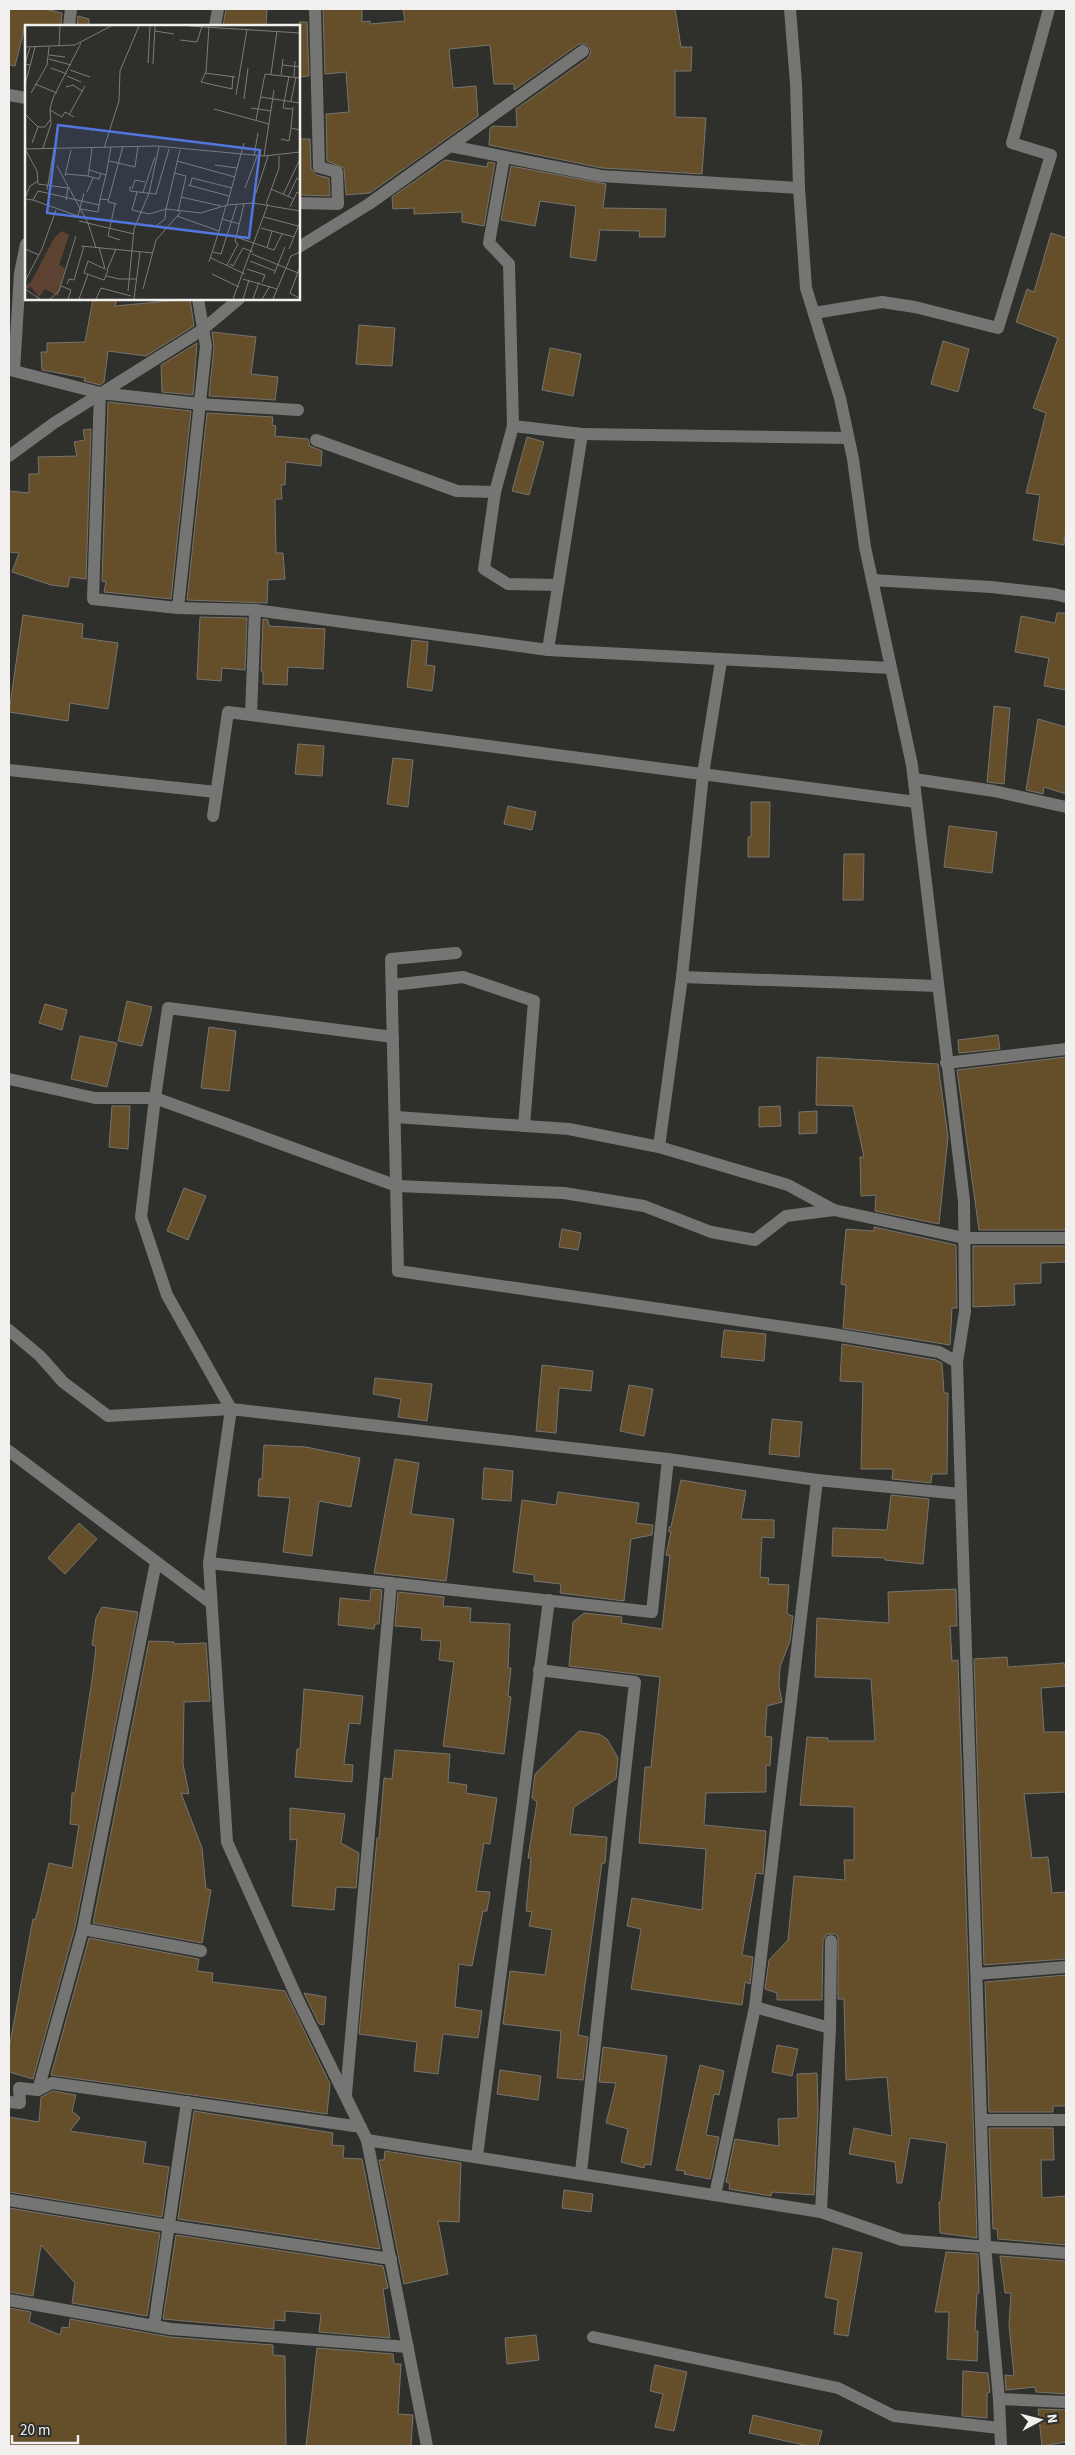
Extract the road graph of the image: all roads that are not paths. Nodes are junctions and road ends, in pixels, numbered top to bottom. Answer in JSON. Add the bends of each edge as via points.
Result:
{"nodes":[{"id":1,"x":71,"y":9,"type":"edge"},
{"id":2,"x":218,"y":9,"type":"edge"},
{"id":3,"x":315,"y":9,"type":"edge"},
{"id":4,"x":790,"y":9,"type":"edge"},
{"id":5,"x":1049,"y":9,"type":"edge"},
{"id":6,"x":69,"y":25,"type":"edge"},
{"id":7,"x":215,"y":25,"type":"edge"},
{"id":8,"x":583,"y":50,"type":"dead end"},
{"id":9,"x":9,"y":95,"type":"edge"},
{"id":10,"x":25,"y":98,"type":"edge"},
{"id":11,"x":450,"y":146,"type":"junction"},
{"id":12,"x":504,"y":158,"type":"junction"},
{"id":13,"x":799,"y":188,"type":"junction"},
{"id":14,"x":300,"y":203,"type":"edge"},
{"id":15,"x":338,"y":204,"type":"junction"},
{"id":16,"x":369,"y":204,"type":"junction"},
{"id":17,"x":300,"y":246,"type":"edge"},
{"id":18,"x":25,"y":249,"type":"edge"},
{"id":19,"x":198,"y":300,"type":"edge"},
{"id":20,"x":238,"y":300,"type":"edge"},
{"id":21,"x":814,"y":313,"type":"junction"},
{"id":22,"x":202,"y":330,"type":"junction"},
{"id":23,"x":100,"y":393,"type":"junction"},
{"id":24,"x":200,"y":404,"type":"junction"},
{"id":25,"x":298,"y":410,"type":"dead end"},
{"id":26,"x":513,"y":426,"type":"junction"},
{"id":27,"x":582,"y":434,"type":"junction"},
{"id":28,"x":848,"y":438,"type":"junction"},
{"id":29,"x":316,"y":440,"type":"dead end"},
{"id":30,"x":9,"y":456,"type":"edge"},
{"id":31,"x":495,"y":492,"type":"junction"},
{"id":32,"x":872,"y":580,"type":"junction"},
{"id":33,"x":558,"y":585,"type":"junction"},
{"id":34,"x":1066,"y":597,"type":"edge"},
{"id":35,"x":178,"y":608,"type":"junction"},
{"id":36,"x":255,"y":610,"type":"junction"},
{"id":37,"x":548,"y":650,"type":"junction"},
{"id":38,"x":721,"y":661,"type":"junction"},
{"id":39,"x":890,"y":668,"type":"junction"},
{"id":40,"x":251,"y":715,"type":"junction"},
{"id":41,"x":9,"y":770,"type":"edge"},
{"id":42,"x":702,"y":774,"type":"junction"},
{"id":43,"x":914,"y":779,"type":"junction"},
{"id":44,"x":216,"y":792,"type":"junction"},
{"id":45,"x":916,"y":802,"type":"junction"},
{"id":46,"x":1066,"y":807,"type":"edge"},
{"id":47,"x":213,"y":816,"type":"dead end"},
{"id":48,"x":456,"y":953,"type":"dead end"},
{"id":49,"x":682,"y":977,"type":"junction"},
{"id":50,"x":392,"y":986,"type":"junction"},
{"id":51,"x":938,"y":986,"type":"junction"},
{"id":52,"x":393,"y":1038,"type":"junction"},
{"id":53,"x":1066,"y":1049,"type":"edge"},
{"id":54,"x":946,"y":1062,"type":"junction"},
{"id":55,"x":9,"y":1079,"type":"edge"},
{"id":56,"x":155,"y":1098,"type":"junction"},
{"id":57,"x":396,"y":1117,"type":"junction"},
{"id":58,"x":524,"y":1126,"type":"junction"},
{"id":59,"x":659,"y":1147,"type":"junction"},
{"id":60,"x":397,"y":1186,"type":"junction"},
{"id":61,"x":834,"y":1210,"type":"junction"},
{"id":62,"x":964,"y":1238,"type":"junction"},
{"id":63,"x":1066,"y":1238,"type":"edge"},
{"id":64,"x":9,"y":1330,"type":"edge"},
{"id":65,"x":957,"y":1362,"type":"junction"},
{"id":66,"x":231,"y":1409,"type":"junction"},
{"id":67,"x":9,"y":1451,"type":"edge"},
{"id":68,"x":668,"y":1459,"type":"junction"},
{"id":69,"x":817,"y":1480,"type":"junction"},
{"id":70,"x":960,"y":1494,"type":"junction"},
{"id":71,"x":156,"y":1562,"type":"junction"},
{"id":72,"x":209,"y":1563,"type":"junction"},
{"id":73,"x":391,"y":1583,"type":"junction"},
{"id":74,"x":550,"y":1600,"type":"junction"},
{"id":75,"x":211,"y":1603,"type":"junction"},
{"id":76,"x":539,"y":1670,"type":"junction"},
{"id":77,"x":83,"y":1929,"type":"junction"},
{"id":78,"x":830,"y":1941,"type":"dead end"},
{"id":79,"x":201,"y":1951,"type":"dead end"},
{"id":80,"x":1066,"y":1966,"type":"edge"},
{"id":81,"x":977,"y":1974,"type":"junction"},
{"id":82,"x":755,"y":2007,"type":"junction"},
{"id":83,"x":830,"y":2028,"type":"junction"},
{"id":84,"x":38,"y":2090,"type":"junction"},
{"id":85,"x":346,"y":2094,"type":"junction"},
{"id":86,"x":9,"y":2102,"type":"edge"},
{"id":87,"x":187,"y":2102,"type":"junction"},
{"id":88,"x":981,"y":2120,"type":"junction"},
{"id":89,"x":1066,"y":2120,"type":"edge"},
{"id":90,"x":362,"y":2127,"type":"junction"},
{"id":91,"x":368,"y":2140,"type":"junction"},
{"id":92,"x":478,"y":2156,"type":"junction"},
{"id":93,"x":581,"y":2172,"type":"junction"},
{"id":94,"x":715,"y":2195,"type":"junction"},
{"id":95,"x":9,"y":2200,"type":"edge"},
{"id":96,"x":821,"y":2212,"type":"junction"},
{"id":97,"x":169,"y":2226,"type":"junction"},
{"id":98,"x":985,"y":2246,"type":"junction"},
{"id":99,"x":1066,"y":2252,"type":"edge"},
{"id":100,"x":391,"y":2259,"type":"junction"},
{"id":101,"x":9,"y":2300,"type":"edge"},
{"id":102,"x":154,"y":2326,"type":"junction"},
{"id":103,"x":593,"y":2337,"type":"dead end"},
{"id":104,"x":408,"y":2347,"type":"junction"},
{"id":105,"x":999,"y":2399,"type":"junction"},
{"id":106,"x":1066,"y":2402,"type":"edge"},
{"id":107,"x":1000,"y":2428,"type":"junction"},
{"id":108,"x":427,"y":2446,"type":"edge"},
{"id":109,"x":1001,"y":2446,"type":"edge"}],
"edges":[{"from":1,"to":6,"type":"street"},
{"from":2,"to":7,"type":"street"},
{"from":3,"to":15,"type":"street","via":[[319,166],[337,172]]},
{"from":4,"to":13,"type":"street"},
{"from":5,"to":21,"type":"street","via":[[1012,144],[1051,155],[998,328],[882,302]]},
{"from":8,"to":11,"type":"street"},
{"from":9,"to":10,"type":"street"},
{"from":11,"to":12,"type":"street"},
{"from":11,"to":16,"type":"street"},
{"from":12,"to":13,"type":"street","via":[[601,176]]},
{"from":12,"to":26,"type":"street","via":[[489,243],[508,264]]},
{"from":13,"to":21,"type":"street","via":[[806,288]]},
{"from":14,"to":15,"type":"street"},
{"from":15,"to":16,"type":"street"},
{"from":16,"to":17,"type":"street"},
{"from":18,"to":23,"type":"street","via":[[20,273],[14,371]]},
{"from":19,"to":22,"type":"street"},
{"from":20,"to":22,"type":"street"},
{"from":21,"to":28,"type":"street","via":[[840,398]]},
{"from":22,"to":23,"type":"street"},
{"from":22,"to":24,"type":"street","via":[[206,346]]},
{"from":23,"to":24,"type":"street"},
{"from":23,"to":30,"type":"street"},
{"from":23,"to":35,"type":"street","via":[[93,599]]},
{"from":24,"to":25,"type":"street"},
{"from":24,"to":35,"type":"street"},
{"from":26,"to":27,"type":"street"},
{"from":26,"to":31,"type":"street"},
{"from":27,"to":28,"type":"street"},
{"from":27,"to":33,"type":"street"},
{"from":28,"to":32,"type":"street"},
{"from":29,"to":31,"type":"street","via":[[457,491]]},
{"from":31,"to":33,"type":"street","via":[[484,569],[508,584]]},
{"from":32,"to":34,"type":"street","via":[[990,587]]},
{"from":32,"to":39,"type":"street"},
{"from":33,"to":37,"type":"street"},
{"from":35,"to":36,"type":"street"},
{"from":36,"to":37,"type":"street"},
{"from":36,"to":40,"type":"street"},
{"from":37,"to":38,"type":"street"},
{"from":38,"to":39,"type":"street"},
{"from":38,"to":42,"type":"street"},
{"from":39,"to":43,"type":"street"},
{"from":40,"to":42,"type":"street"},
{"from":40,"to":44,"type":"street","via":[[228,712]]},
{"from":41,"to":44,"type":"street"},
{"from":42,"to":45,"type":"street"},
{"from":42,"to":49,"type":"street"},
{"from":43,"to":45,"type":"street"},
{"from":43,"to":46,"type":"street","via":[[994,791]]},
{"from":44,"to":47,"type":"street"},
{"from":45,"to":51,"type":"street"},
{"from":48,"to":50,"type":"street","via":[[391,959]]},
{"from":49,"to":51,"type":"street"},
{"from":49,"to":59,"type":"street"},
{"from":50,"to":52,"type":"street"},
{"from":50,"to":58,"type":"street","via":[[462,977],[534,1001]]},
{"from":51,"to":54,"type":"street"},
{"from":52,"to":56,"type":"street","via":[[168,1008]]},
{"from":52,"to":57,"type":"street"},
{"from":53,"to":54,"type":"street"},
{"from":54,"to":62,"type":"street","via":[[964,1201]]},
{"from":55,"to":56,"type":"street","via":[[95,1098]]},
{"from":56,"to":60,"type":"street"},
{"from":56,"to":66,"type":"street","via":[[141,1217],[167,1295]]},
{"from":57,"to":58,"type":"street"},
{"from":57,"to":60,"type":"street"},
{"from":58,"to":59,"type":"street","via":[[569,1130]]},
{"from":59,"to":61,"type":"street","via":[[788,1185]]},
{"from":60,"to":61,"type":"street","via":[[564,1193],[644,1206],[711,1232],[754,1240],[786,1216]]},
{"from":60,"to":65,"type":"street","via":[[398,1271],[833,1334],[938,1352]]},
{"from":61,"to":62,"type":"street"},
{"from":62,"to":63,"type":"street"},
{"from":62,"to":65,"type":"street","via":[[965,1311]]},
{"from":64,"to":66,"type":"street","via":[[40,1356],[63,1382],[108,1416]]},
{"from":65,"to":70,"type":"street"},
{"from":66,"to":68,"type":"street"},
{"from":66,"to":72,"type":"street"},
{"from":67,"to":71,"type":"street"},
{"from":68,"to":69,"type":"street"},
{"from":68,"to":74,"type":"street","via":[[652,1612]]},
{"from":69,"to":70,"type":"street"},
{"from":69,"to":82,"type":"street"},
{"from":70,"to":81,"type":"street"},
{"from":71,"to":75,"type":"street"},
{"from":71,"to":77,"type":"street"},
{"from":72,"to":73,"type":"street"},
{"from":72,"to":75,"type":"street"},
{"from":73,"to":74,"type":"street"},
{"from":73,"to":85,"type":"street"},
{"from":74,"to":76,"type":"street"},
{"from":75,"to":85,"type":"street","via":[[227,1842],[298,2000]]},
{"from":76,"to":92,"type":"street"},
{"from":76,"to":93,"type":"street","via":[[635,1682]]},
{"from":77,"to":79,"type":"street"},
{"from":77,"to":84,"type":"street"},
{"from":78,"to":83,"type":"street"},
{"from":80,"to":81,"type":"street"},
{"from":81,"to":88,"type":"street"},
{"from":82,"to":83,"type":"street"},
{"from":82,"to":94,"type":"street"},
{"from":83,"to":96,"type":"street"},
{"from":84,"to":86,"type":"street","via":[[19,2088],[20,2103]]},
{"from":84,"to":87,"type":"street","via":[[52,2083]]},
{"from":85,"to":90,"type":"street"},
{"from":87,"to":90,"type":"street"},
{"from":87,"to":97,"type":"street"},
{"from":88,"to":89,"type":"street"},
{"from":88,"to":98,"type":"street"},
{"from":90,"to":91,"type":"street"},
{"from":91,"to":92,"type":"street"},
{"from":91,"to":100,"type":"street"},
{"from":92,"to":93,"type":"street"},
{"from":93,"to":94,"type":"street"},
{"from":94,"to":96,"type":"street"},
{"from":95,"to":97,"type":"street"},
{"from":96,"to":98,"type":"street","via":[[902,2240]]},
{"from":97,"to":100,"type":"street"},
{"from":97,"to":102,"type":"street"},
{"from":98,"to":99,"type":"street"},
{"from":98,"to":105,"type":"street"},
{"from":100,"to":104,"type":"street"},
{"from":101,"to":102,"type":"street"},
{"from":102,"to":104,"type":"street"},
{"from":103,"to":107,"type":"street","via":[[838,2388],[894,2416]]},
{"from":104,"to":108,"type":"street"},
{"from":105,"to":106,"type":"street"},
{"from":105,"to":107,"type":"street"},
{"from":107,"to":109,"type":"street"}]}
